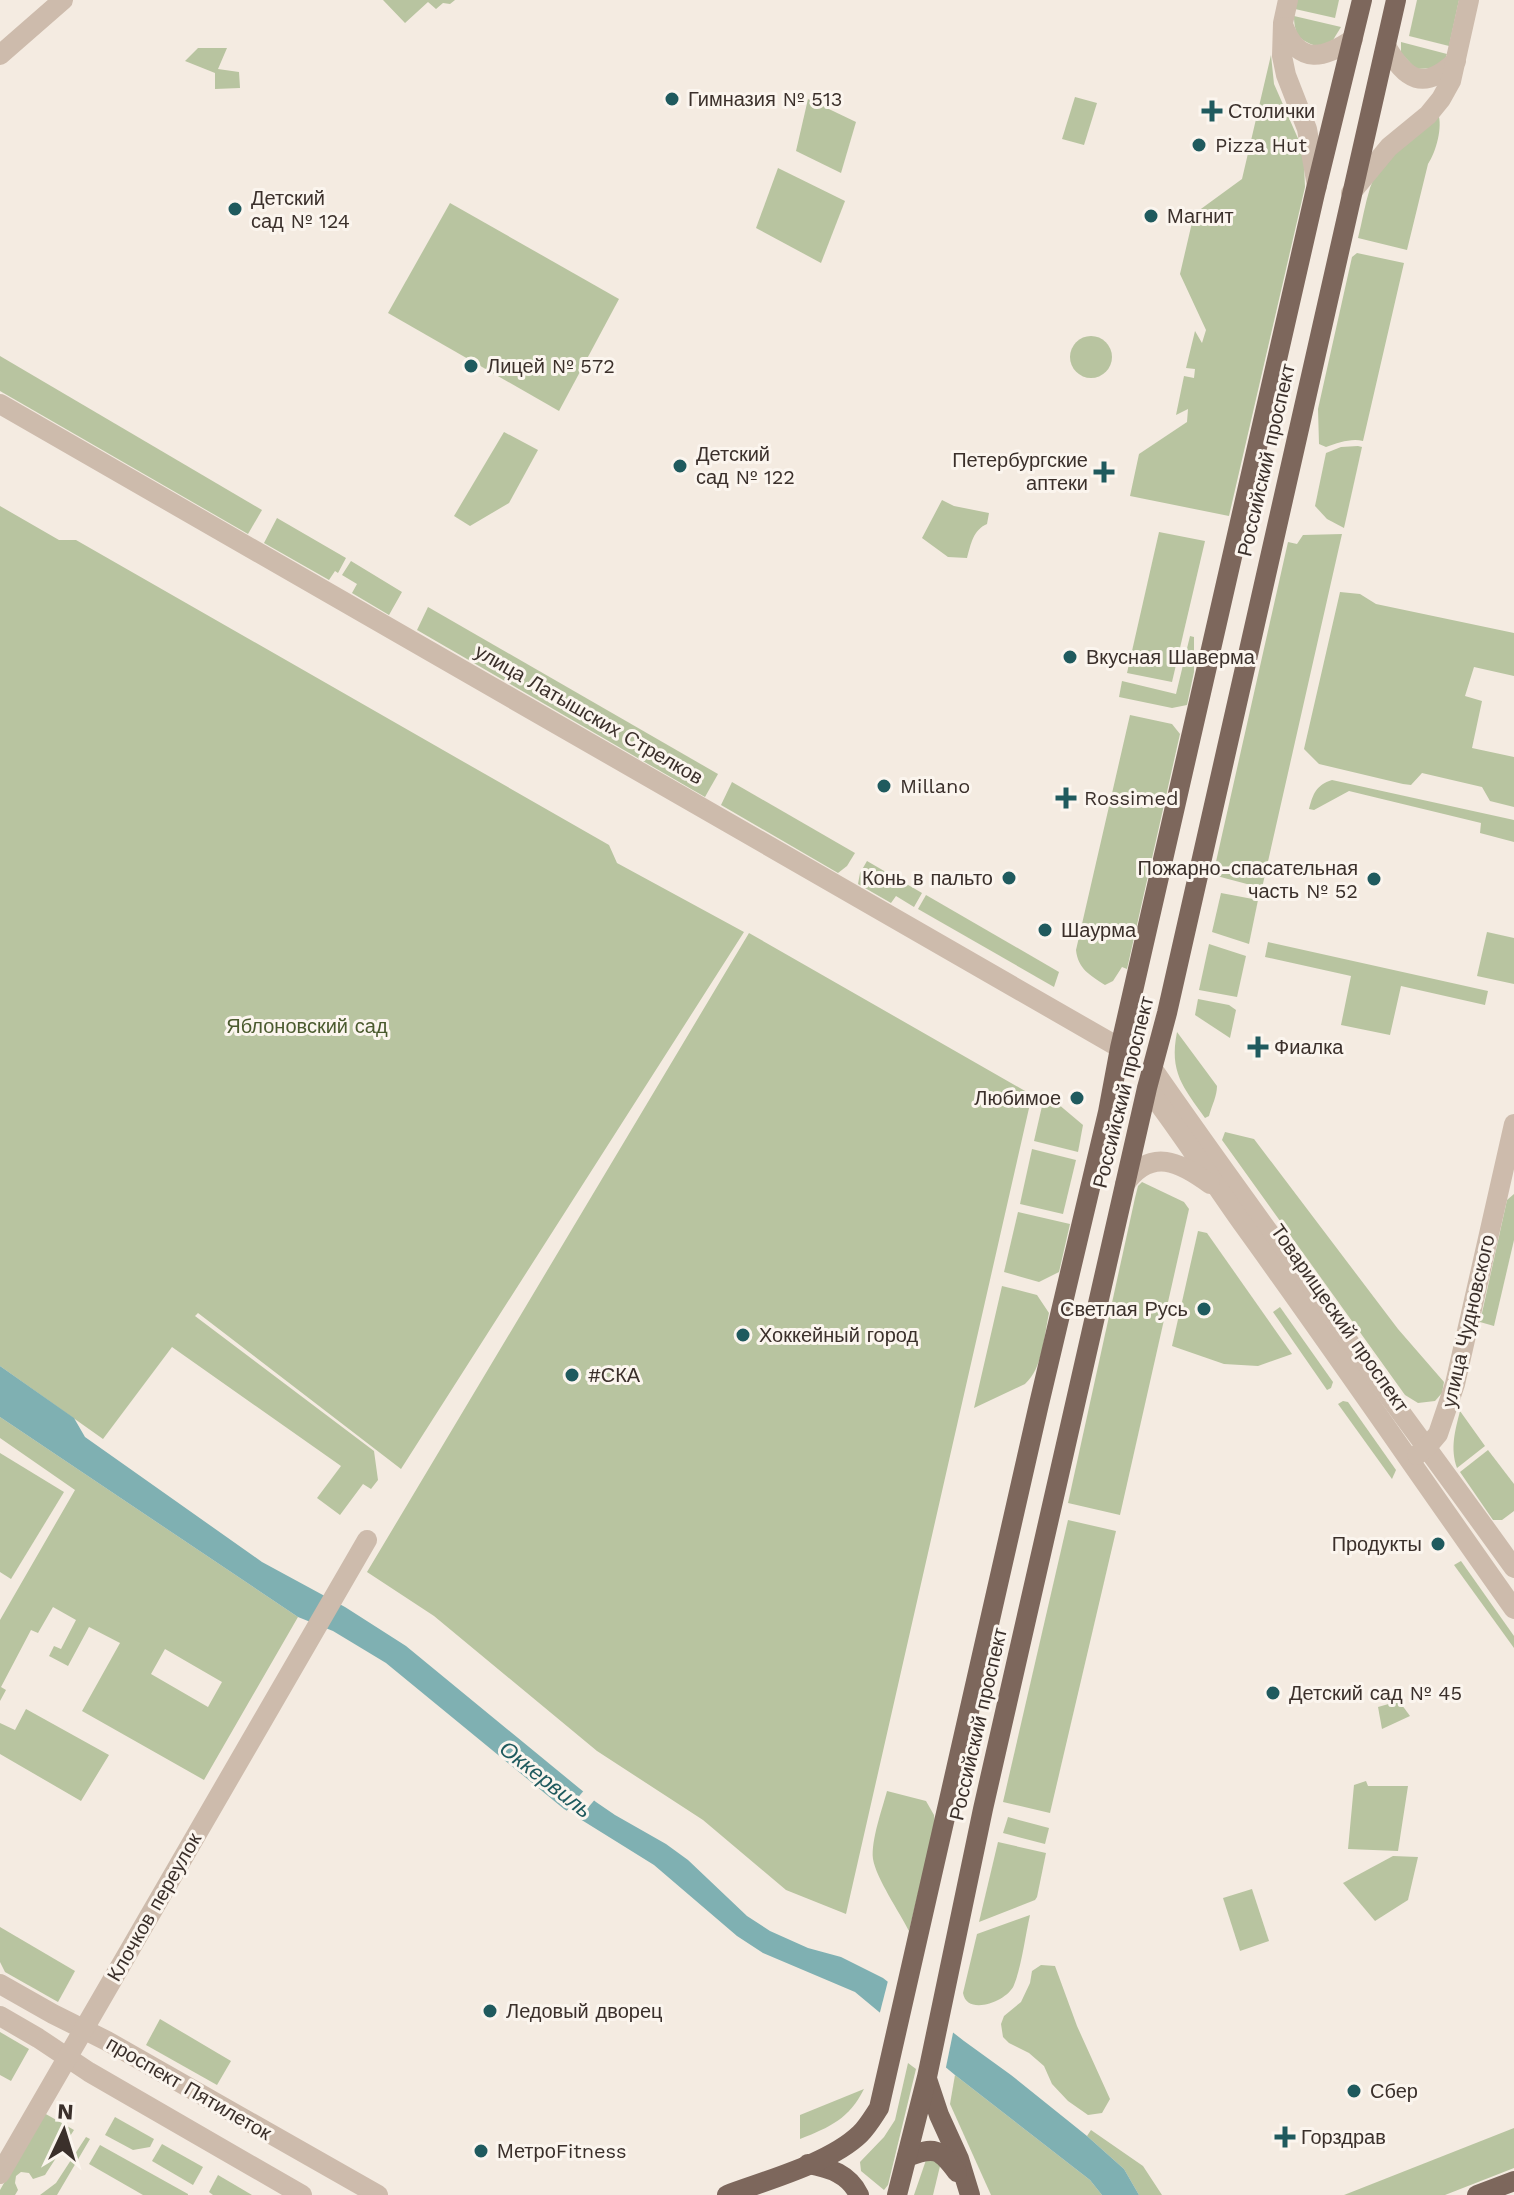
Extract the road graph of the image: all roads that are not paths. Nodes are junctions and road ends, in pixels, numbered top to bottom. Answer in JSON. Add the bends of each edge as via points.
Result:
{"nodes":[{"id":1,"x":63,"y":0,"type":"edge"},
{"id":2,"x":1288,"y":0,"type":"edge"},
{"id":3,"x":1396,"y":0,"type":"edge"},
{"id":4,"x":1469,"y":0,"type":"edge"},
{"id":5,"x":1357,"y":19,"type":"edge"},
{"id":6,"x":1283,"y":23,"type":"junction"},
{"id":7,"x":1386,"y":46,"type":"junction"},
{"id":8,"x":0,"y":55,"type":"edge"},
{"id":9,"x":1456,"y":61,"type":"junction"},
{"id":10,"x":1317,"y":186,"type":"junction"},
{"id":11,"x":1351,"y":193,"type":"junction"},
{"id":12,"x":0,"y":404,"type":"edge"},
{"id":13,"x":0,"y":417,"type":"edge"},
{"id":14,"x":1119,"y":1055,"type":"junction"},
{"id":15,"x":1152,"y":1068,"type":"junction"},
{"id":16,"x":1147,"y":1088,"type":"junction"},
{"id":17,"x":1514,"y":1124,"type":"edge"},
{"id":18,"x":1125,"y":1184,"type":"junction"},
{"id":19,"x":1221,"y":1192,"type":"junction"},
{"id":20,"x":1419,"y":1454,"type":"junction"},
{"id":21,"x":367,"y":1540,"type":"dead end"},
{"id":22,"x":1514,"y":1568,"type":"edge"},
{"id":23,"x":1514,"y":1609,"type":"edge"},
{"id":24,"x":0,"y":1984,"type":"edge"},
{"id":25,"x":0,"y":2016,"type":"edge"},
{"id":26,"x":84,"y":2029,"type":"junction"},
{"id":27,"x":68,"y":2058,"type":"junction"},
{"id":28,"x":927,"y":2077,"type":"junction"},
{"id":29,"x":907,"y":2157,"type":"junction"},
{"id":30,"x":808,"y":2164,"type":"junction"},
{"id":31,"x":0,"y":2174,"type":"edge"},
{"id":32,"x":1514,"y":2181,"type":"edge"},
{"id":33,"x":967,"y":2188,"type":"edge"},
{"id":34,"x":302,"y":2195,"type":"edge"},
{"id":35,"x":378,"y":2195,"type":"edge"},
{"id":36,"x":727,"y":2195,"type":"edge"},
{"id":37,"x":859,"y":2195,"type":"edge"},
{"id":38,"x":897,"y":2195,"type":"edge"},
{"id":39,"x":1477,"y":2195,"type":"edge"}],
"edges":[{"from":1,"to":8,"type":"street"},
{"from":2,"to":6,"type":"street","name":"Российский проспект"},
{"from":3,"to":7,"type":"main road","name":"Российский проспект"},
{"from":4,"to":9,"type":"street","name":"Российский проспект"},
{"from":5,"to":6,"type":"street","name":"Российский проспект","via":[[1326,54],[1314,55],[1294,46]]},
{"from":5,"to":10,"type":"main road","name":"Российский проспект"},
{"from":6,"to":10,"type":"street","name":"Российский проспект","via":[[1282,56],[1307,129]]},
{"from":7,"to":9,"type":"street","via":[[1414,78],[1437,76]]},
{"from":7,"to":11,"type":"main road","name":"Российский проспект"},
{"from":9,"to":11,"type":"street","name":"Российский проспект","via":[[1441,99],[1389,147]]},
{"from":10,"to":14,"type":"main road","name":"Российский проспект"},
{"from":11,"to":15,"type":"main road","name":"Российский проспект"},
{"from":12,"to":14,"type":"street","name":"улица Латышских Стрелков"},
{"from":13,"to":14,"type":"street","name":"улица Латышских Стрелков"},
{"from":14,"to":15,"type":"main road","name":"улица Латышских Стрелков"},
{"from":14,"to":16,"type":"main road","name":"Товарищеский проспект"},
{"from":14,"to":30,"type":"main road","name":"Российский проспект","via":[[879,2108],[845,2146]]},
{"from":15,"to":16,"type":"main road","name":"Российский проспект"},
{"from":15,"to":20,"type":"street","name":"Товарищеский проспект"},
{"from":16,"to":18,"type":"main road","name":"Российский проспект"},
{"from":16,"to":19,"type":"street","name":"Товарищеский проспект"},
{"from":17,"to":20,"type":"street","name":"улица Чудновского","via":[[1455,1384],[1438,1434]]},
{"from":18,"to":19,"type":"street","via":[[1139,1167],[1156,1162],[1192,1172]]},
{"from":18,"to":28,"type":"main road","name":"Российский проспект"},
{"from":19,"to":20,"type":"street","name":"Товарищеский проспект"},
{"from":20,"to":22,"type":"street","name":"Товарищеский проспект"},
{"from":20,"to":23,"type":"street","name":"Товарищеский проспект"},
{"from":21,"to":26,"type":"street","name":"Клочков переулок"},
{"from":24,"to":26,"type":"street","name":"проспект Пятилеток"},
{"from":25,"to":27,"type":"street","name":"проспект Пятилеток"},
{"from":26,"to":27,"type":"street","name":"Клочков переулок"},
{"from":26,"to":35,"type":"street","name":"проспект Пятилеток"},
{"from":27,"to":31,"type":"street","name":"Клочков переулок"},
{"from":27,"to":34,"type":"street","name":"проспект Пятилеток"},
{"from":28,"to":29,"type":"main road"},
{"from":28,"to":33,"type":"main road"},
{"from":29,"to":33,"type":"main road","via":[[939,2152]]},
{"from":29,"to":38,"type":"main road"},
{"from":30,"to":36,"type":"main road"},
{"from":30,"to":37,"type":"main road","via":[[838,2171]]},
{"from":32,"to":39,"type":"main road"}]}
